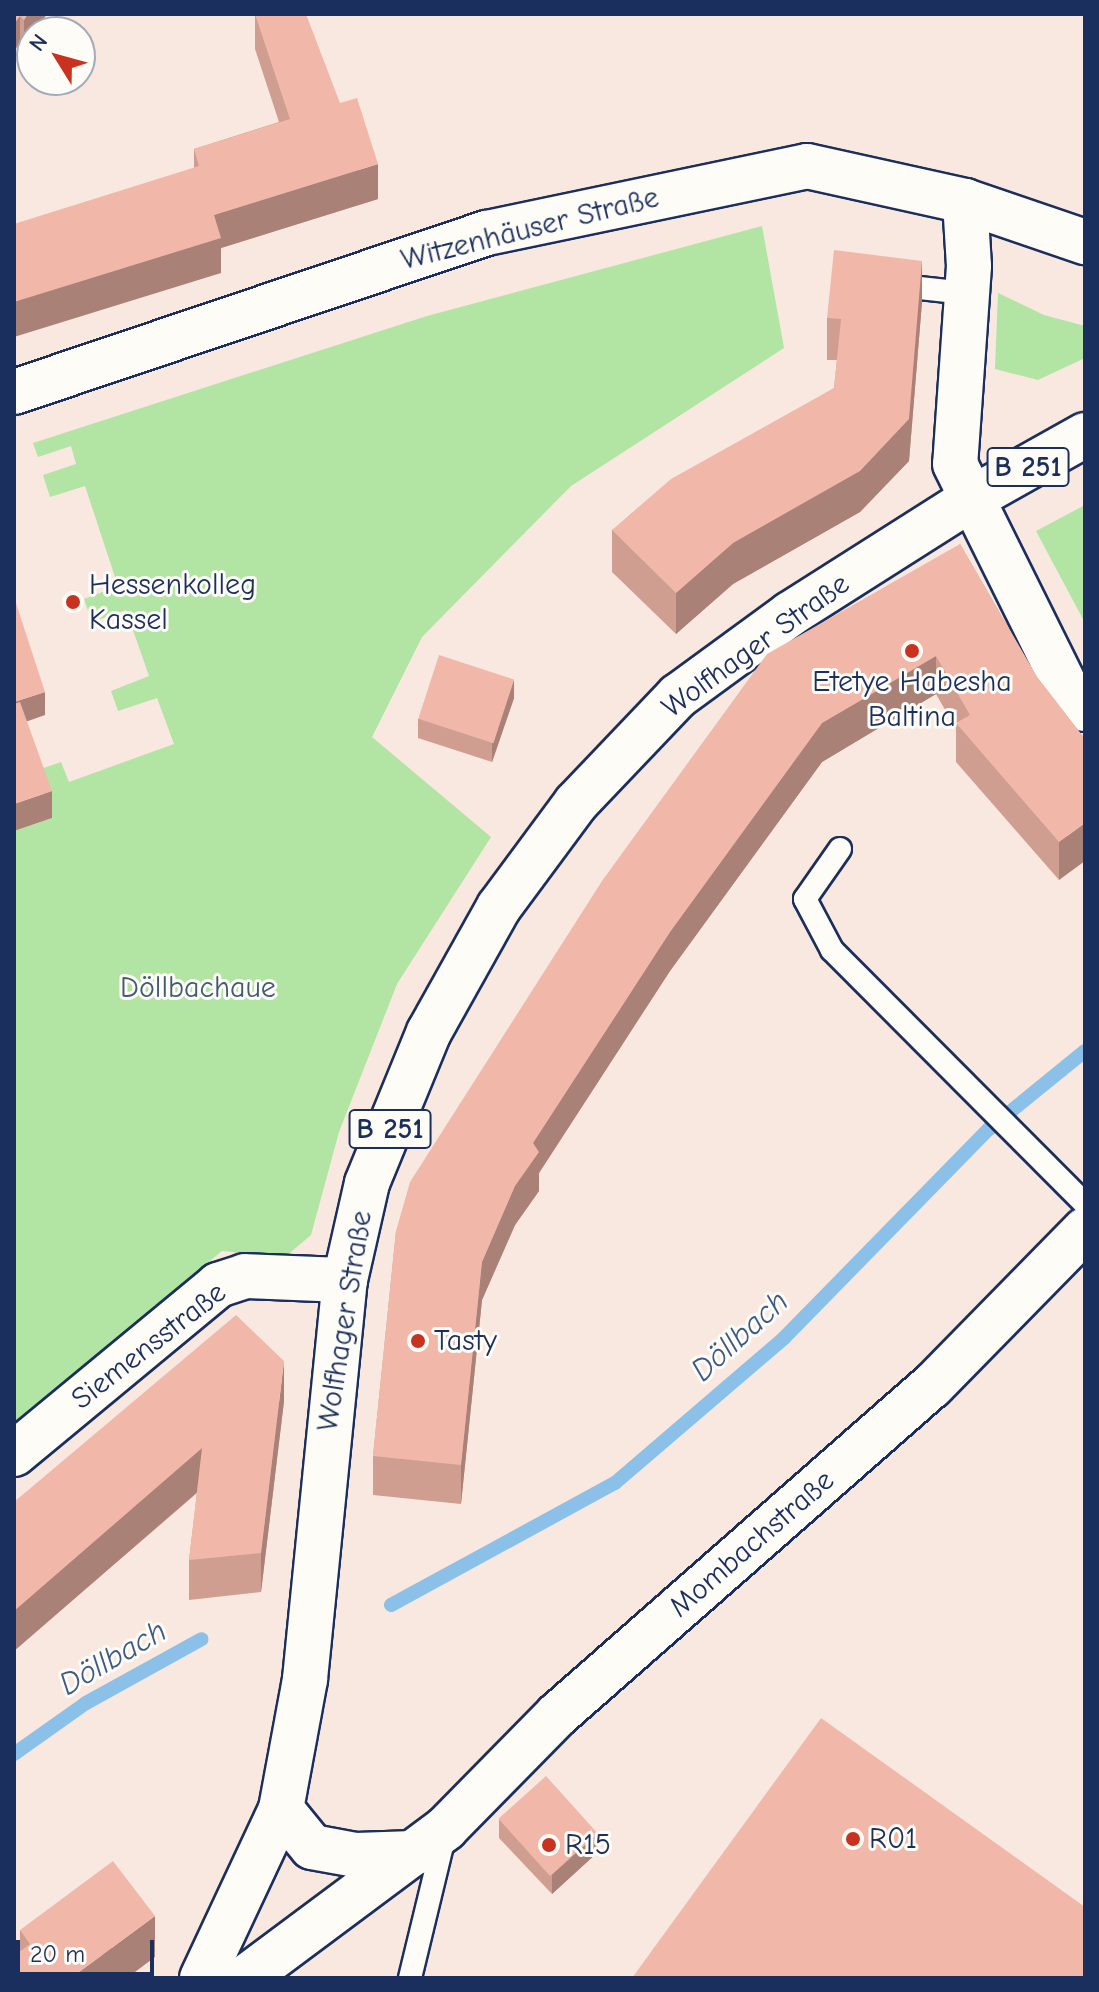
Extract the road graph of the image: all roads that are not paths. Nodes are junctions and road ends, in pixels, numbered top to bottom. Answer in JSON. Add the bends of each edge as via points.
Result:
{"nodes":[{"id":1,"x":965,"y":201,"type":"junction"},
{"id":2,"x":1085,"y":242,"type":"edge"},
{"id":3,"x":863,"y":282,"type":"edge"},
{"id":4,"x":966,"y":293,"type":"junction"},
{"id":5,"x":14,"y":392,"type":"edge"},
{"id":6,"x":1085,"y":435,"type":"edge"},
{"id":7,"x":971,"y":499,"type":"junction"},
{"id":8,"x":1085,"y":709,"type":"edge"},
{"id":9,"x":840,"y":849,"type":"dead end"},
{"id":10,"x":1085,"y":1204,"type":"edge"},
{"id":11,"x":1085,"y":1230,"type":"edge"},
{"id":12,"x":345,"y":1280,"type":"junction"},
{"id":13,"x":14,"y":1454,"type":"edge"},
{"id":14,"x":281,"y":1809,"type":"junction"},
{"id":15,"x":430,"y":1841,"type":"junction"},
{"id":16,"x":202,"y":1978,"type":"edge"},
{"id":17,"x":245,"y":1978,"type":"edge"},
{"id":18,"x":410,"y":1978,"type":"edge"}],
"edges":[{"from":1,"to":2,"type":"street","name":"Witzenhäuser Straße"},
{"from":1,"to":4,"type":"street"},
{"from":1,"to":5,"type":"street","name":"Witzenhäuser Straße","via":[[807,166],[487,233]]},
{"from":3,"to":4,"type":"lane"},
{"from":4,"to":7,"type":"street","via":[[955,464]]},
{"from":6,"to":7,"type":"street","name":"Wolfhager Straße","number":"B 251"},
{"from":7,"to":8,"type":"street","via":[[1070,696]]},
{"from":7,"to":12,"type":"street","name":"Wolfhager Straße","number":"B 251","via":[[790,614],[678,696],[576,803],[499,907],[429,1032],[367,1183]]},
{"from":9,"to":10,"type":"lane","via":[[805,899],[832,950]]},
{"from":11,"to":15,"type":"street","name":"Mombachstraße","via":[[932,1386],[557,1715]]},
{"from":12,"to":13,"type":"street","name":"Siemensstraße","via":[[245,1276],[218,1285]]},
{"from":12,"to":14,"type":"street","name":"Wolfhager Straße","number":"B 251","via":[[305,1679]]},
{"from":14,"to":15,"type":"street","via":[[312,1847],[356,1855]]},
{"from":14,"to":16,"type":"street","name":"Wolfhager Straße","number":"B 251"},
{"from":15,"to":17,"type":"street","name":"Mombachstraße"},
{"from":15,"to":18,"type":"lane"}]}
